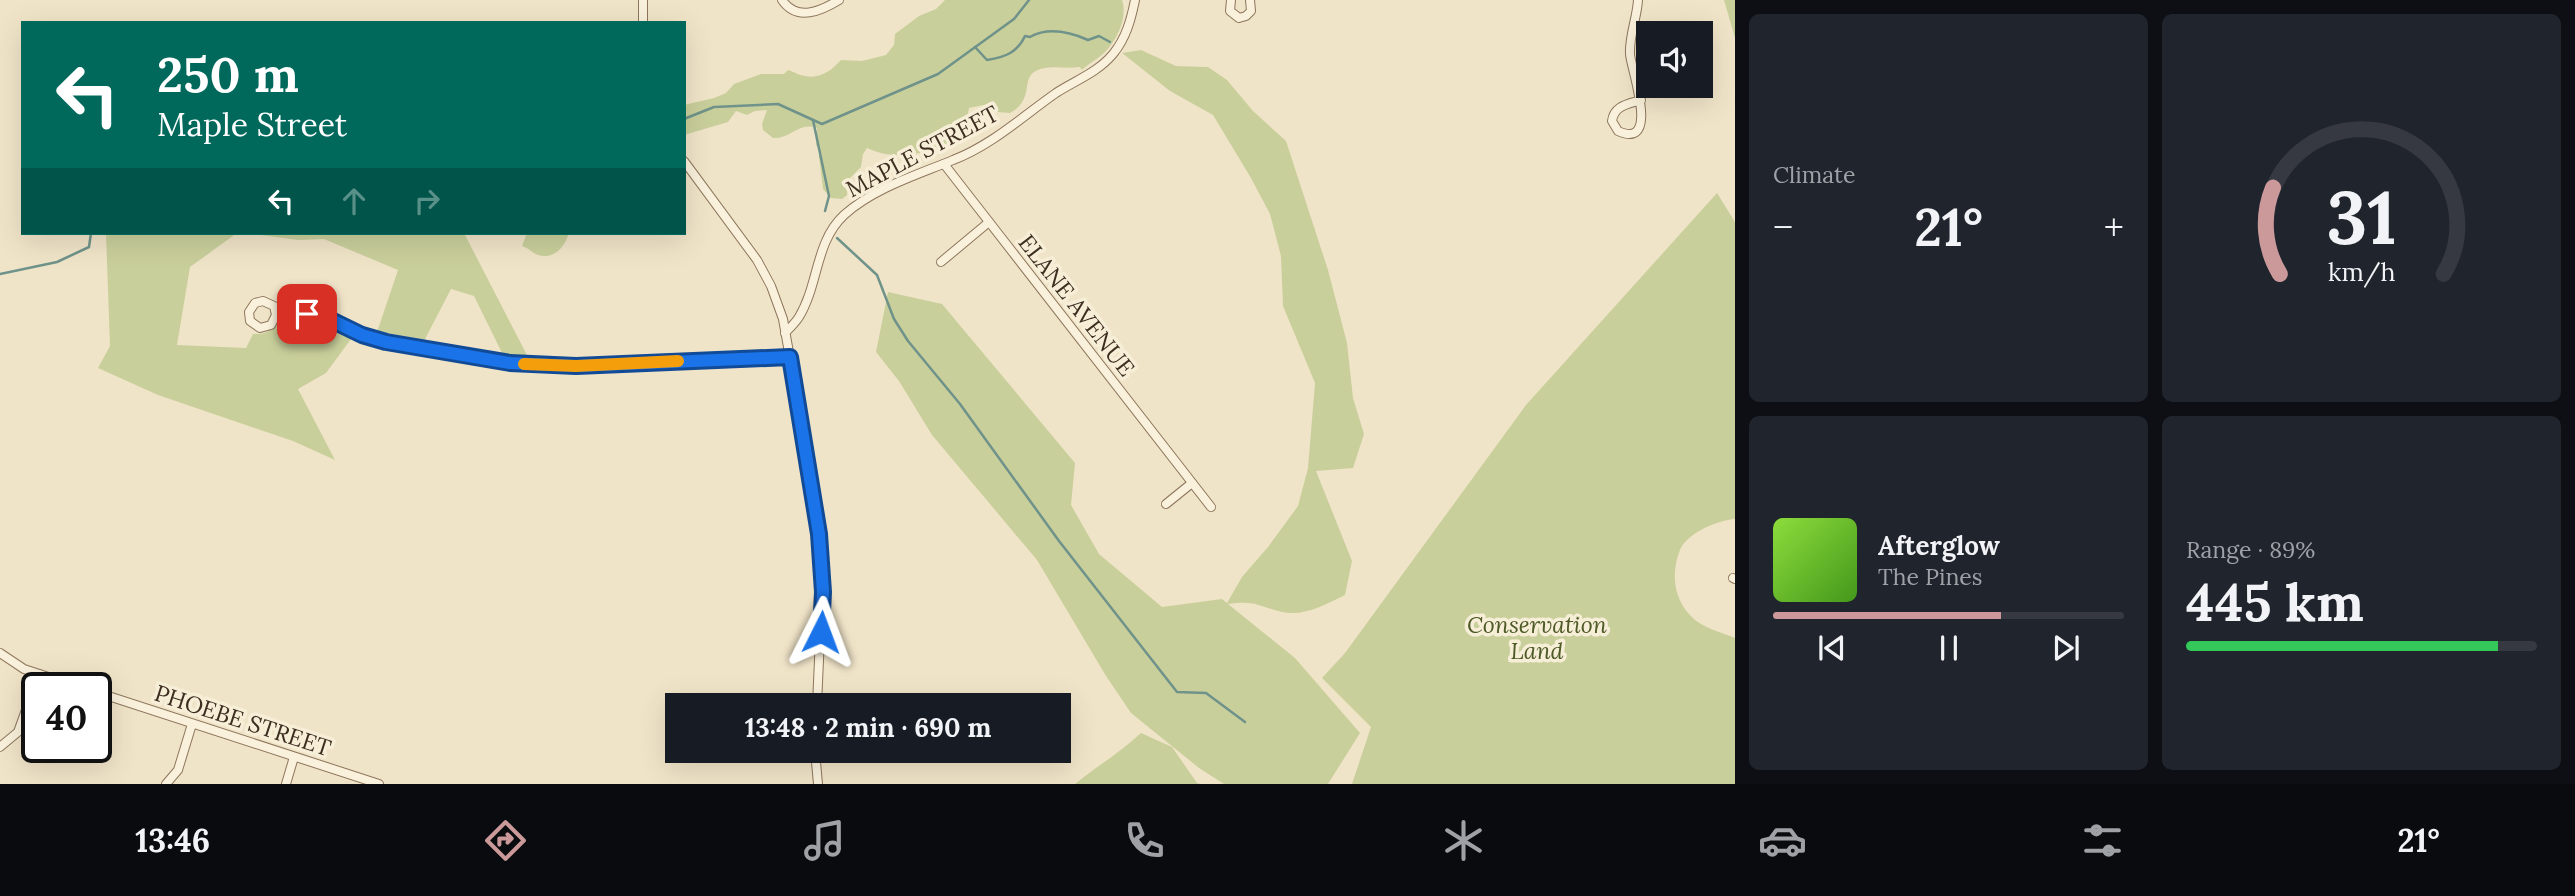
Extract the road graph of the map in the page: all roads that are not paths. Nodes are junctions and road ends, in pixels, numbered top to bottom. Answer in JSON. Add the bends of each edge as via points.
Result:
{"nodes":[{"id":1,"x":643,"y":0,"type":"edge"},
{"id":2,"x":782,"y":0,"type":"edge"},
{"id":3,"x":839,"y":0,"type":"edge"},
{"id":4,"x":1135,"y":0,"type":"edge"},
{"id":5,"x":1231,"y":0,"type":"edge"},
{"id":6,"x":1250,"y":0,"type":"edge"},
{"id":7,"x":1638,"y":0,"type":"edge"},
{"id":8,"x":643,"y":21,"type":"edge"},
{"id":9,"x":1641,"y":100,"type":"junction"},
{"id":10,"x":944,"y":163,"type":"junction"},
{"id":11,"x":686,"y":164,"type":"edge"},
{"id":12,"x":989,"y":222,"type":"junction"},
{"id":13,"x":941,"y":262,"type":"dead end"},
{"id":14,"x":276,"y":314,"type":"dead end"},
{"id":15,"x":785,"y":333,"type":"junction"},
{"id":16,"x":790,"y":357,"type":"junction"},
{"id":17,"x":1192,"y":483,"type":"junction"},
{"id":18,"x":1166,"y":504,"type":"dead end"},
{"id":19,"x":1211,"y":507,"type":"dead end"},
{"id":20,"x":0,"y":653,"type":"edge"},
{"id":21,"x":33,"y":672,"type":"edge"},
{"id":22,"x":817,"y":693,"type":"edge"},
{"id":23,"x":112,"y":697,"type":"edge"},
{"id":24,"x":21,"y":724,"type":"edge"},
{"id":25,"x":192,"y":724,"type":"junction"},
{"id":26,"x":0,"y":747,"type":"edge"},
{"id":27,"x":294,"y":758,"type":"junction"},
{"id":28,"x":816,"y":763,"type":"edge"},
{"id":29,"x":166,"y":784,"type":"edge"},
{"id":30,"x":286,"y":784,"type":"edge"},
{"id":31,"x":379,"y":784,"type":"edge"},
{"id":32,"x":818,"y":784,"type":"edge"}],
"edges":[{"from":1,"to":8,"type":"street"},
{"from":2,"to":3,"type":"street","via":[[797,12],[812,13]]},
{"from":4,"to":10,"type":"street","name":"MAPLE STREET","via":[[1125,34],[1099,68],[987,143]]},
{"from":5,"to":6,"type":"street","via":[[1230,11],[1239,18],[1250,13]]},
{"from":7,"to":9,"type":"street","via":[[1630,52]]},
{"from":9,"to":9,"type":"street","via":[[1638,127],[1629,133],[1618,131],[1612,121],[1616,110]]},
{"from":10,"to":12,"type":"street","name":"ELANE AVENUE"},
{"from":10,"to":15,"type":"street","name":"MAPLE STREET","via":[[879,191],[841,217],[821,251],[799,317]]},
{"from":11,"to":15,"type":"street","via":[[763,270]]},
{"from":12,"to":13,"type":"street"},
{"from":12,"to":17,"type":"street","name":"ELANE AVENUE"},
{"from":14,"to":16,"type":"street","via":[[315,315],[386,342],[510,363],[576,366]]},
{"from":15,"to":16,"type":"street"},
{"from":16,"to":22,"type":"street","via":[[822,569]]},
{"from":17,"to":18,"type":"street"},
{"from":17,"to":19,"type":"street","name":"ELANE AVENUE"},
{"from":20,"to":21,"type":"street"},
{"from":23,"to":25,"type":"street","name":"PHOEBE STREET"},
{"from":24,"to":26,"type":"street"},
{"from":25,"to":27,"type":"street","name":"PHOEBE STREET"},
{"from":25,"to":29,"type":"street","via":[[178,770]]},
{"from":27,"to":30,"type":"street"},
{"from":27,"to":31,"type":"street","name":"PHOEBE STREET"},
{"from":28,"to":32,"type":"street"}]}
